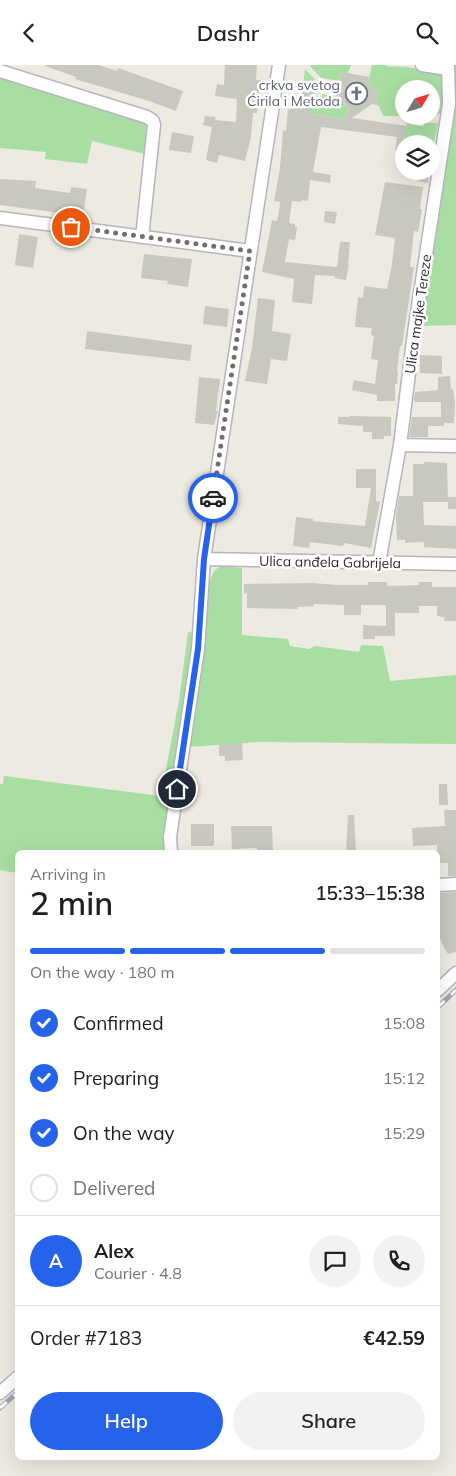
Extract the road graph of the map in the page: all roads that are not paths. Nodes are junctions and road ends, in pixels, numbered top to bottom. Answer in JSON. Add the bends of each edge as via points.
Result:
{"nodes":[{"id":1,"x":279,"y":65,"type":"edge"},
{"id":2,"x":422,"y":65,"type":"edge"},
{"id":3,"x":448,"y":67,"type":"edge"},
{"id":4,"x":0,"y":71,"type":"edge"},
{"id":5,"x":0,"y":217,"type":"edge"},
{"id":6,"x":142,"y":237,"type":"junction"},
{"id":7,"x":250,"y":251,"type":"junction"},
{"id":8,"x":400,"y":445,"type":"junction"},
{"id":9,"x":456,"y":446,"type":"edge"},
{"id":10,"x":204,"y":559,"type":"junction"},
{"id":11,"x":379,"y":563,"type":"junction"},
{"id":12,"x":456,"y":564,"type":"edge"},
{"id":13,"x":171,"y":850,"type":"edge"},
{"id":14,"x":456,"y":884,"type":"edge"},
{"id":15,"x":440,"y":885,"type":"edge"},
{"id":16,"x":456,"y":973,"type":"edge"},
{"id":17,"x":440,"y":988,"type":"edge"},
{"id":18,"x":15,"y":1380,"type":"edge"},
{"id":19,"x":0,"y":1393,"type":"edge"}],
"edges":[{"from":1,"to":7,"type":"street"},
{"from":2,"to":3,"type":"street"},
{"from":3,"to":8,"type":"street","name":"Ulica majke Tereze","via":[[450,104]]},
{"from":4,"to":6,"type":"street","via":[[152,121]]},
{"from":5,"to":6,"type":"street"},
{"from":6,"to":7,"type":"street"},
{"from":7,"to":10,"type":"street"},
{"from":8,"to":9,"type":"street"},
{"from":8,"to":11,"type":"street","name":"Ulica majke Tereze"},
{"from":10,"to":11,"type":"street","name":"Ulica anđela Gabrijela"},
{"from":10,"to":13,"type":"street","via":[[198,649],[170,837]]},
{"from":11,"to":12,"type":"street","name":"Ulica anđela Gabrijela"},
{"from":14,"to":15,"type":"street"},
{"from":16,"to":17,"type":"street"},
{"from":18,"to":19,"type":"street"}]}
